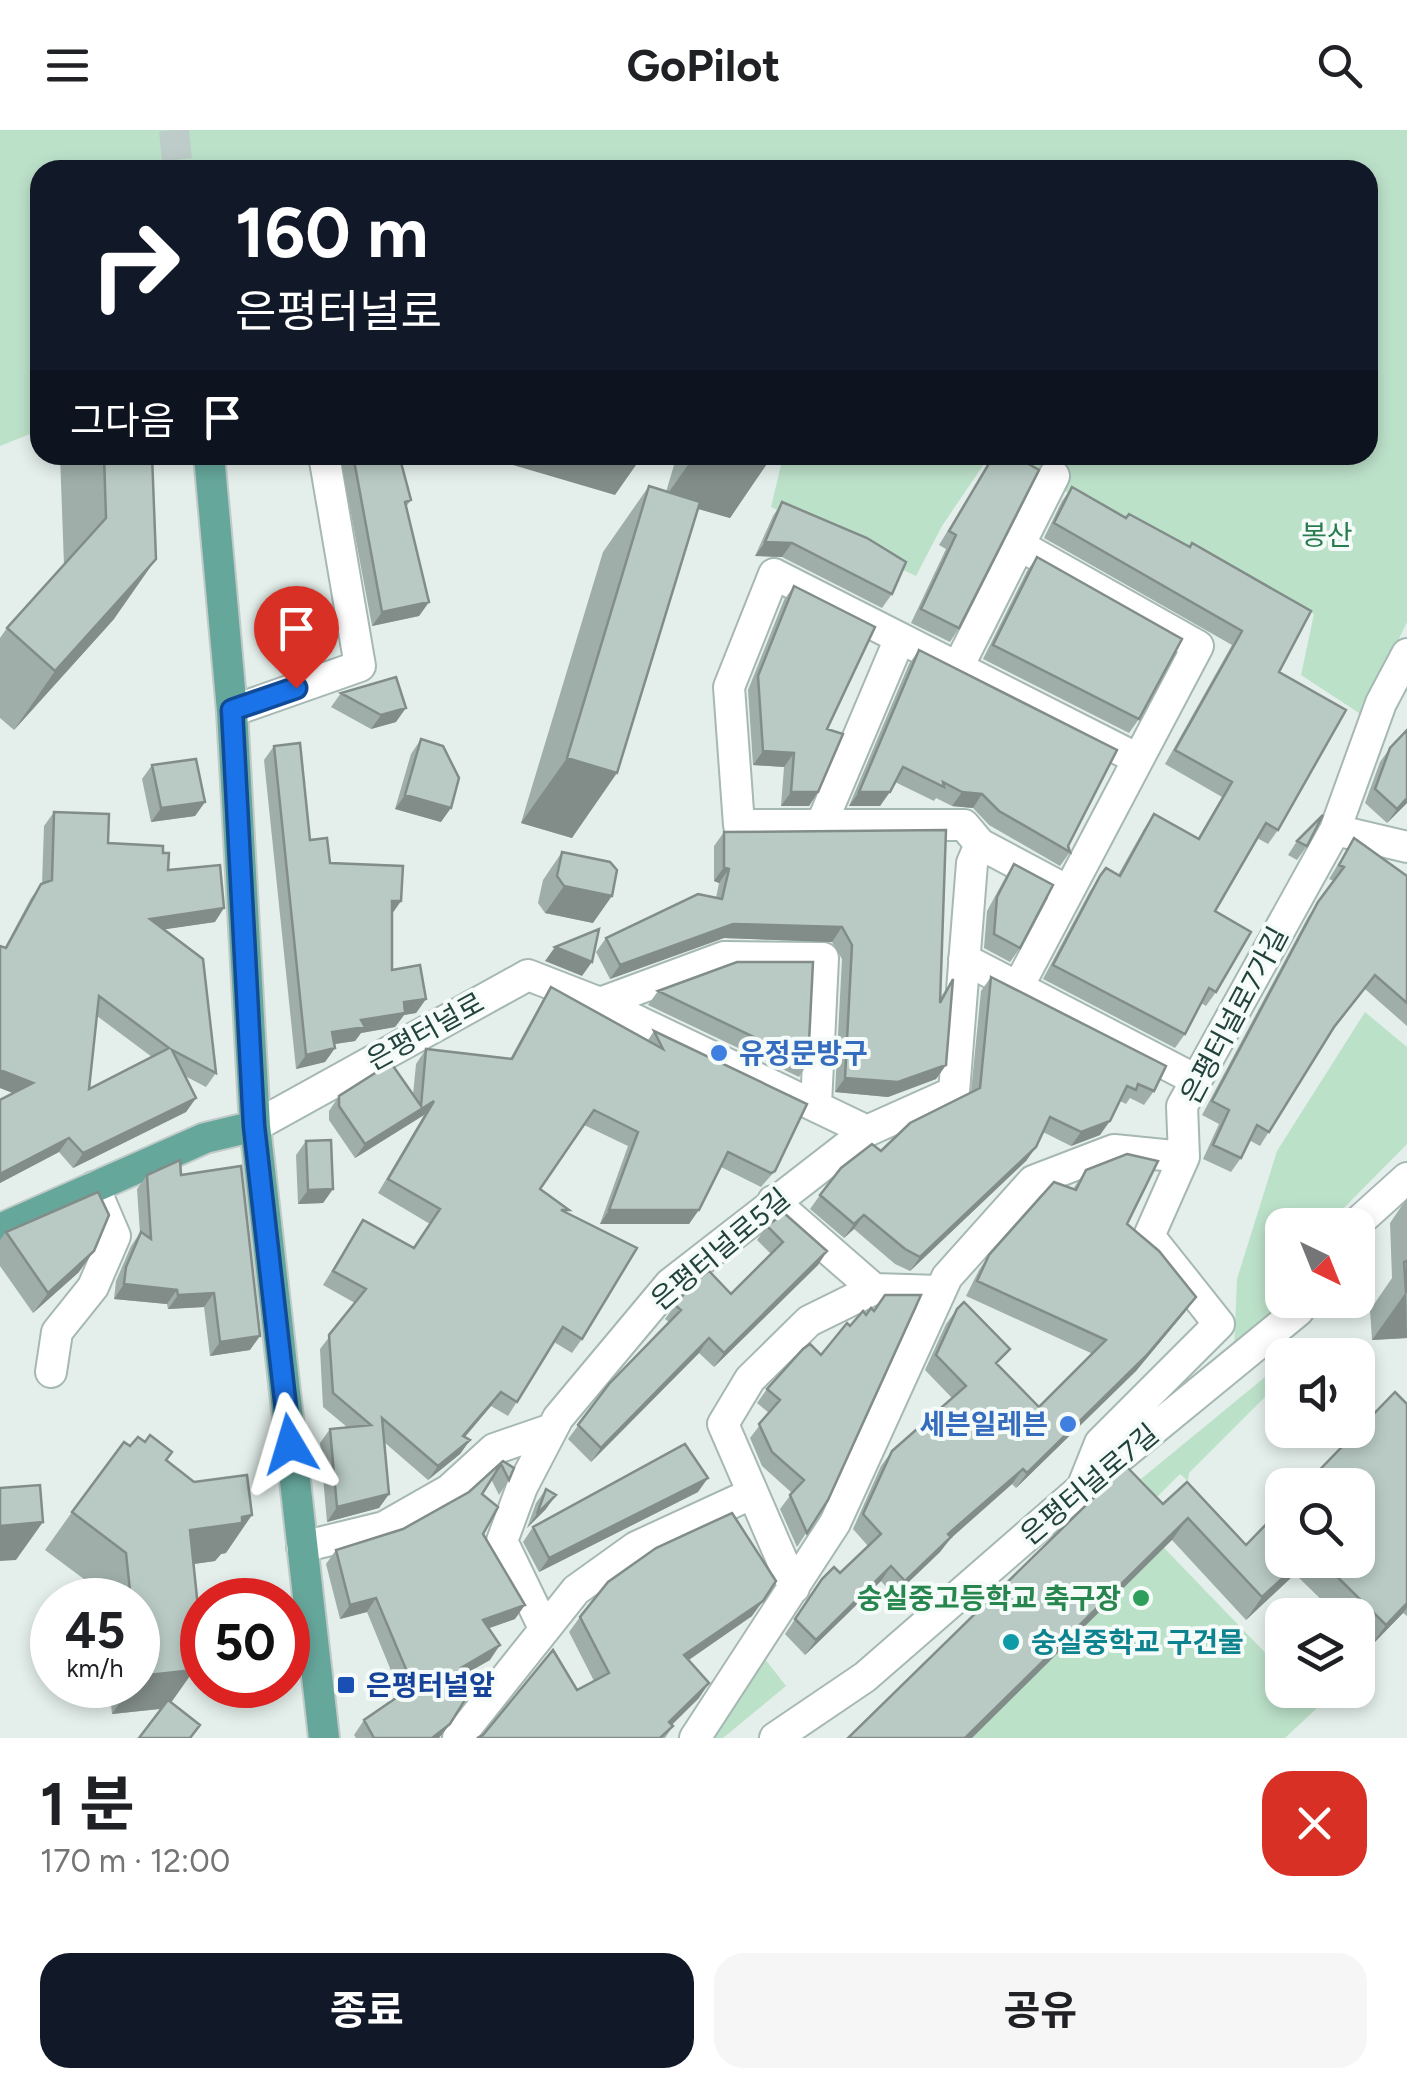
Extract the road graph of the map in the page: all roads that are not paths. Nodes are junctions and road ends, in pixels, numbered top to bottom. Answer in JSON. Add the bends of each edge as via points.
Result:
{"nodes":[{"id":1,"x":210,"y":465,"type":"edge"},
{"id":2,"x":326,"y":465,"type":"edge"},
{"id":3,"x":1054,"y":476,"type":"dead end"},
{"id":4,"x":1019,"y":545,"type":"junction"},
{"id":5,"x":900,"y":638,"type":"junction"},
{"id":6,"x":1407,"y":654,"type":"edge"},
{"id":7,"x":957,"y":668,"type":"junction"},
{"id":8,"x":232,"y":710,"type":"junction"},
{"id":9,"x":1138,"y":760,"type":"junction"},
{"id":10,"x":820,"y":825,"type":"junction"},
{"id":11,"x":1335,"y":830,"type":"junction"},
{"id":12,"x":980,"y":844,"type":"junction"},
{"id":13,"x":1407,"y":848,"type":"edge"},
{"id":14,"x":1068,"y":891,"type":"junction"},
{"id":15,"x":964,"y":958,"type":"junction"},
{"id":16,"x":1018,"y":987,"type":"junction"},
{"id":17,"x":600,"y":1004,"type":"junction"},
{"id":18,"x":1196,"y":1080,"type":"junction"},
{"id":19,"x":816,"y":1105,"type":"junction"},
{"id":20,"x":254,"y":1126,"type":"junction"},
{"id":21,"x":866,"y":1131,"type":"junction"},
{"id":22,"x":1184,"y":1157,"type":"junction"},
{"id":23,"x":1407,"y":1178,"type":"edge"},
{"id":24,"x":94,"y":1187,"type":"junction"},
{"id":25,"x":774,"y":1201,"type":"junction"},
{"id":26,"x":1374,"y":1208,"type":"edge"},
{"id":27,"x":0,"y":1229,"type":"edge"},
{"id":28,"x":874,"y":1289,"type":"junction"},
{"id":29,"x":940,"y":1291,"type":"junction"},
{"id":30,"x":1288,"y":1318,"type":"edge"},
{"id":31,"x":50,"y":1372,"type":"dead end"},
{"id":32,"x":552,"y":1429,"type":"junction"},
{"id":33,"x":1082,"y":1488,"type":"junction"},
{"id":34,"x":751,"y":1494,"type":"junction"},
{"id":35,"x":302,"y":1547,"type":"junction"},
{"id":36,"x":794,"y":1588,"type":"junction"},
{"id":37,"x":543,"y":1626,"type":"junction"},
{"id":38,"x":324,"y":1738,"type":"edge"},
{"id":39,"x":458,"y":1738,"type":"edge"},
{"id":40,"x":696,"y":1738,"type":"edge"},
{"id":41,"x":775,"y":1738,"type":"edge"}],
"edges":[{"from":1,"to":8,"type":"main road"},
{"from":2,"to":8,"type":"street","via":[[360,666]]},
{"from":3,"to":4,"type":"street"},
{"from":4,"to":7,"type":"street"},
{"from":4,"to":9,"type":"street","via":[[1198,646]]},
{"from":5,"to":7,"type":"street"},
{"from":5,"to":10,"type":"street"},
{"from":5,"to":10,"type":"street","via":[[774,574],[730,687],[739,826]]},
{"from":6,"to":11,"type":"street","name":"은평터널로7가길","via":[[1381,703]]},
{"from":7,"to":9,"type":"street"},
{"from":8,"to":20,"type":"main road"},
{"from":9,"to":14,"type":"street"},
{"from":10,"to":12,"type":"street","via":[[964,825]]},
{"from":11,"to":13,"type":"street"},
{"from":11,"to":18,"type":"street","name":"은평터널로7가길"},
{"from":12,"to":14,"type":"street"},
{"from":12,"to":15,"type":"street","name":"은평터널로5길","via":[[972,863]]},
{"from":14,"to":16,"type":"street"},
{"from":15,"to":16,"type":"street"},
{"from":15,"to":21,"type":"street","name":"은평터널로5길","via":[[954,1092]]},
{"from":16,"to":18,"type":"street"},
{"from":17,"to":19,"type":"street"},
{"from":17,"to":19,"type":"street","via":[[724,958],[823,958]]},
{"from":17,"to":20,"type":"street","name":"은평터널로","via":[[528,974]]},
{"from":18,"to":22,"type":"street","name":"은평터널로7가길","via":[[1182,1106]]},
{"from":19,"to":21,"type":"street"},
{"from":20,"to":24,"type":"main road","via":[[204,1138]]},
{"from":20,"to":35,"type":"main road"},
{"from":21,"to":25,"type":"street","name":"은평터널로5길"},
{"from":22,"to":29,"type":"street","via":[[1114,1150],[1033,1182]]},
{"from":22,"to":33,"type":"street","name":"은평터널로7가길","via":[[1150,1236],[1219,1324],[1100,1443]]},
{"from":23,"to":26,"type":"street"},
{"from":24,"to":27,"type":"main road"},
{"from":24,"to":31,"type":"street","via":[[114,1236],[93,1287],[56,1332]]},
{"from":25,"to":28,"type":"street"},
{"from":25,"to":32,"type":"street","name":"은평터널로5길","via":[[670,1284]]},
{"from":28,"to":29,"type":"street"},
{"from":28,"to":34,"type":"street","via":[[809,1321],[750,1379],[723,1424]]},
{"from":29,"to":36,"type":"street","via":[[835,1523]]},
{"from":30,"to":33,"type":"street","name":"은평터널로7길"},
{"from":32,"to":35,"type":"street","via":[[494,1449],[450,1490],[384,1527]]},
{"from":32,"to":37,"type":"street","name":"은평터널로5길","via":[[502,1541]]},
{"from":33,"to":41,"type":"street","name":"은평터널로7길","via":[[865,1677]]},
{"from":34,"to":36,"type":"street"},
{"from":34,"to":37,"type":"street","via":[[636,1547],[576,1590]]},
{"from":35,"to":38,"type":"main road"},
{"from":36,"to":40,"type":"street"},
{"from":37,"to":39,"type":"street"}]}
